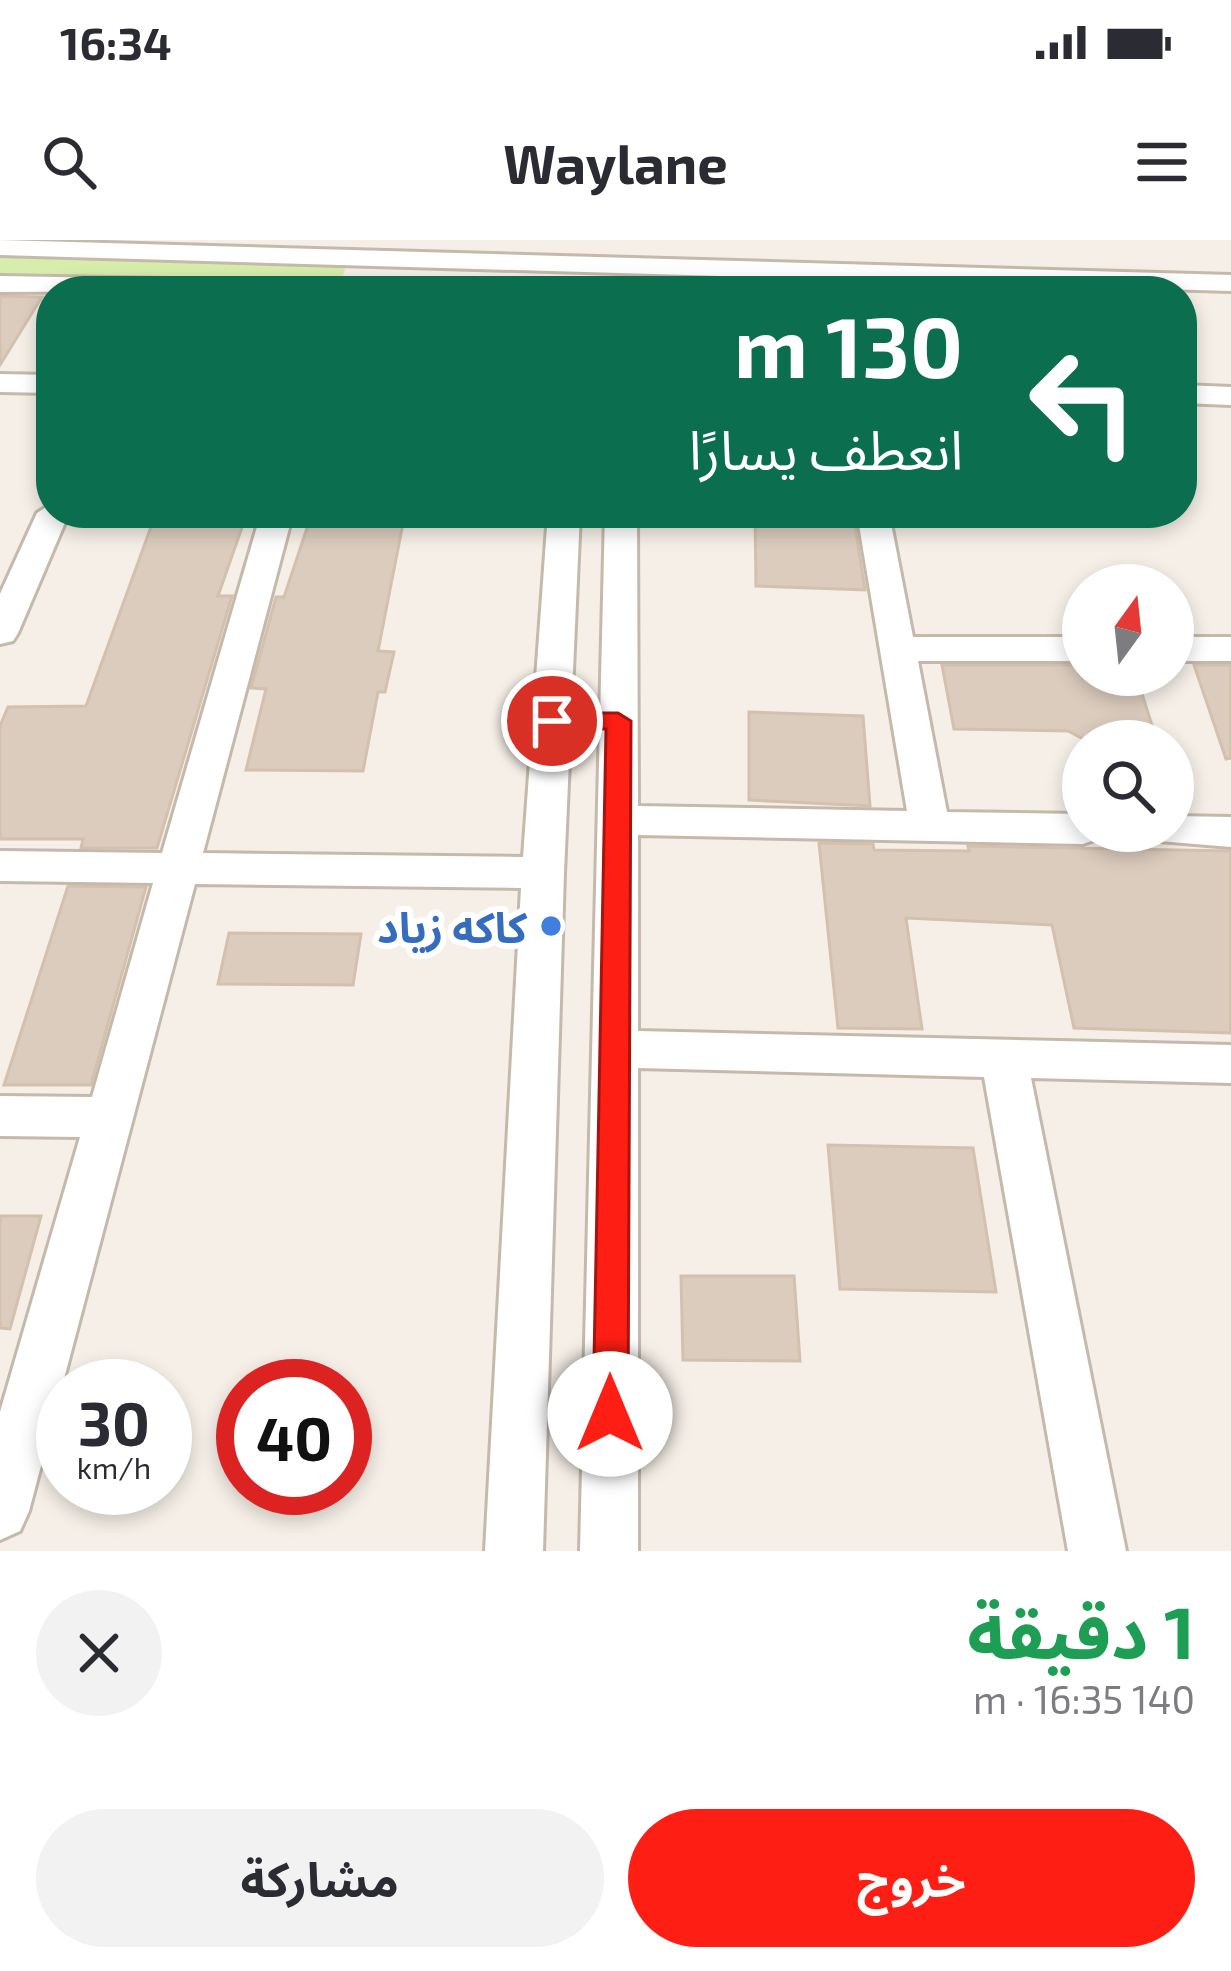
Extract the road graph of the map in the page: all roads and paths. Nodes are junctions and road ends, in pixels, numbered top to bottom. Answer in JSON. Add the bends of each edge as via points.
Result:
{"nodes":[{"id":1,"x":491,"y":240,"type":"edge"},
{"id":2,"x":882,"y":246,"type":"edge"},
{"id":3,"x":0,"y":247,"type":"edge"},
{"id":4,"x":348,"y":258,"type":"junction"},
{"id":5,"x":581,"y":263,"type":"edge"},
{"id":6,"x":627,"y":264,"type":"edge"},
{"id":7,"x":342,"y":276,"type":"edge"},
{"id":8,"x":988,"y":276,"type":"edge"},
{"id":9,"x":1155,"y":276,"type":"edge"},
{"id":10,"x":1197,"y":281,"type":"edge"},
{"id":11,"x":1197,"y":283,"type":"edge"},
{"id":12,"x":0,"y":284,"type":"edge"},
{"id":13,"x":1228,"y":284,"type":"edge"},
{"id":14,"x":36,"y":285,"type":"edge"},
{"id":15,"x":0,"y":383,"type":"edge"},
{"id":16,"x":36,"y":384,"type":"edge"},
{"id":17,"x":1197,"y":395,"type":"edge"},
{"id":18,"x":1231,"y":397,"type":"edge"},
{"id":19,"x":46,"y":528,"type":"edge"},
{"id":20,"x":273,"y":528,"type":"edge"},
{"id":21,"x":563,"y":528,"type":"edge"},
{"id":22,"x":621,"y":528,"type":"edge"},
{"id":23,"x":876,"y":528,"type":"edge"},
{"id":24,"x":0,"y":633,"type":"edge"},
{"id":25,"x":897,"y":649,"type":"junction"},
{"id":26,"x":1062,"y":649,"type":"edge"},
{"id":27,"x":1194,"y":649,"type":"edge"},
{"id":28,"x":1231,"y":649,"type":"edge"},
{"id":29,"x":552,"y":721,"type":"junction"},
{"id":30,"x":618,"y":721,"type":"junction"},
{"id":31,"x":617,"y":820,"type":"junction"},
{"id":32,"x":929,"y":826,"type":"junction"},
{"id":33,"x":1062,"y":829,"type":"edge"},
{"id":34,"x":1194,"y":831,"type":"edge"},
{"id":35,"x":1231,"y":832,"type":"edge"},
{"id":36,"x":0,"y":866,"type":"edge"},
{"id":37,"x":178,"y":868,"type":"junction"},
{"id":38,"x":543,"y":873,"type":"junction"},
{"id":39,"x":614,"y":1049,"type":"junction"},
{"id":40,"x":1004,"y":1059,"type":"junction"},
{"id":41,"x":1231,"y":1064,"type":"edge"},
{"id":42,"x":0,"y":1116,"type":"edge"},
{"id":43,"x":109,"y":1117,"type":"junction"},
{"id":44,"x":0,"y":1511,"type":"edge"},
{"id":45,"x":514,"y":1551,"type":"edge"},
{"id":46,"x":609,"y":1551,"type":"edge"},
{"id":47,"x":1097,"y":1551,"type":"edge"}],
"edges":[{"from":1,"to":5,"type":"street"},
{"from":2,"to":6,"type":"street"},
{"from":2,"to":9,"type":"street"},
{"from":3,"to":4,"type":"street"},
{"from":4,"to":5,"type":"street"},
{"from":4,"to":7,"type":"street"},
{"from":5,"to":6,"type":"street"},
{"from":6,"to":8,"type":"street"},
{"from":10,"to":13,"type":"street"},
{"from":11,"to":13,"type":"street"},
{"from":12,"to":14,"type":"street"},
{"from":15,"to":16,"type":"street"},
{"from":17,"to":18,"type":"street"},
{"from":19,"to":24,"type":"street"},
{"from":20,"to":37,"type":"street"},
{"from":21,"to":29,"type":"street"},
{"from":22,"to":30,"type":"street"},
{"from":23,"to":25,"type":"street"},
{"from":25,"to":26,"type":"street"},
{"from":25,"to":32,"type":"street"},
{"from":27,"to":28,"type":"street"},
{"from":29,"to":30,"type":"street"},
{"from":29,"to":38,"type":"street"},
{"from":30,"to":31,"type":"street"},
{"from":31,"to":32,"type":"street"},
{"from":31,"to":39,"type":"street"},
{"from":32,"to":33,"type":"street"},
{"from":34,"to":35,"type":"street"},
{"from":36,"to":37,"type":"street"},
{"from":37,"to":38,"type":"street"},
{"from":37,"to":43,"type":"street"},
{"from":38,"to":45,"type":"street"},
{"from":39,"to":40,"type":"street"},
{"from":39,"to":46,"type":"street"},
{"from":40,"to":41,"type":"street"},
{"from":40,"to":47,"type":"street"},
{"from":42,"to":43,"type":"street"},
{"from":43,"to":44,"type":"street"}]}
